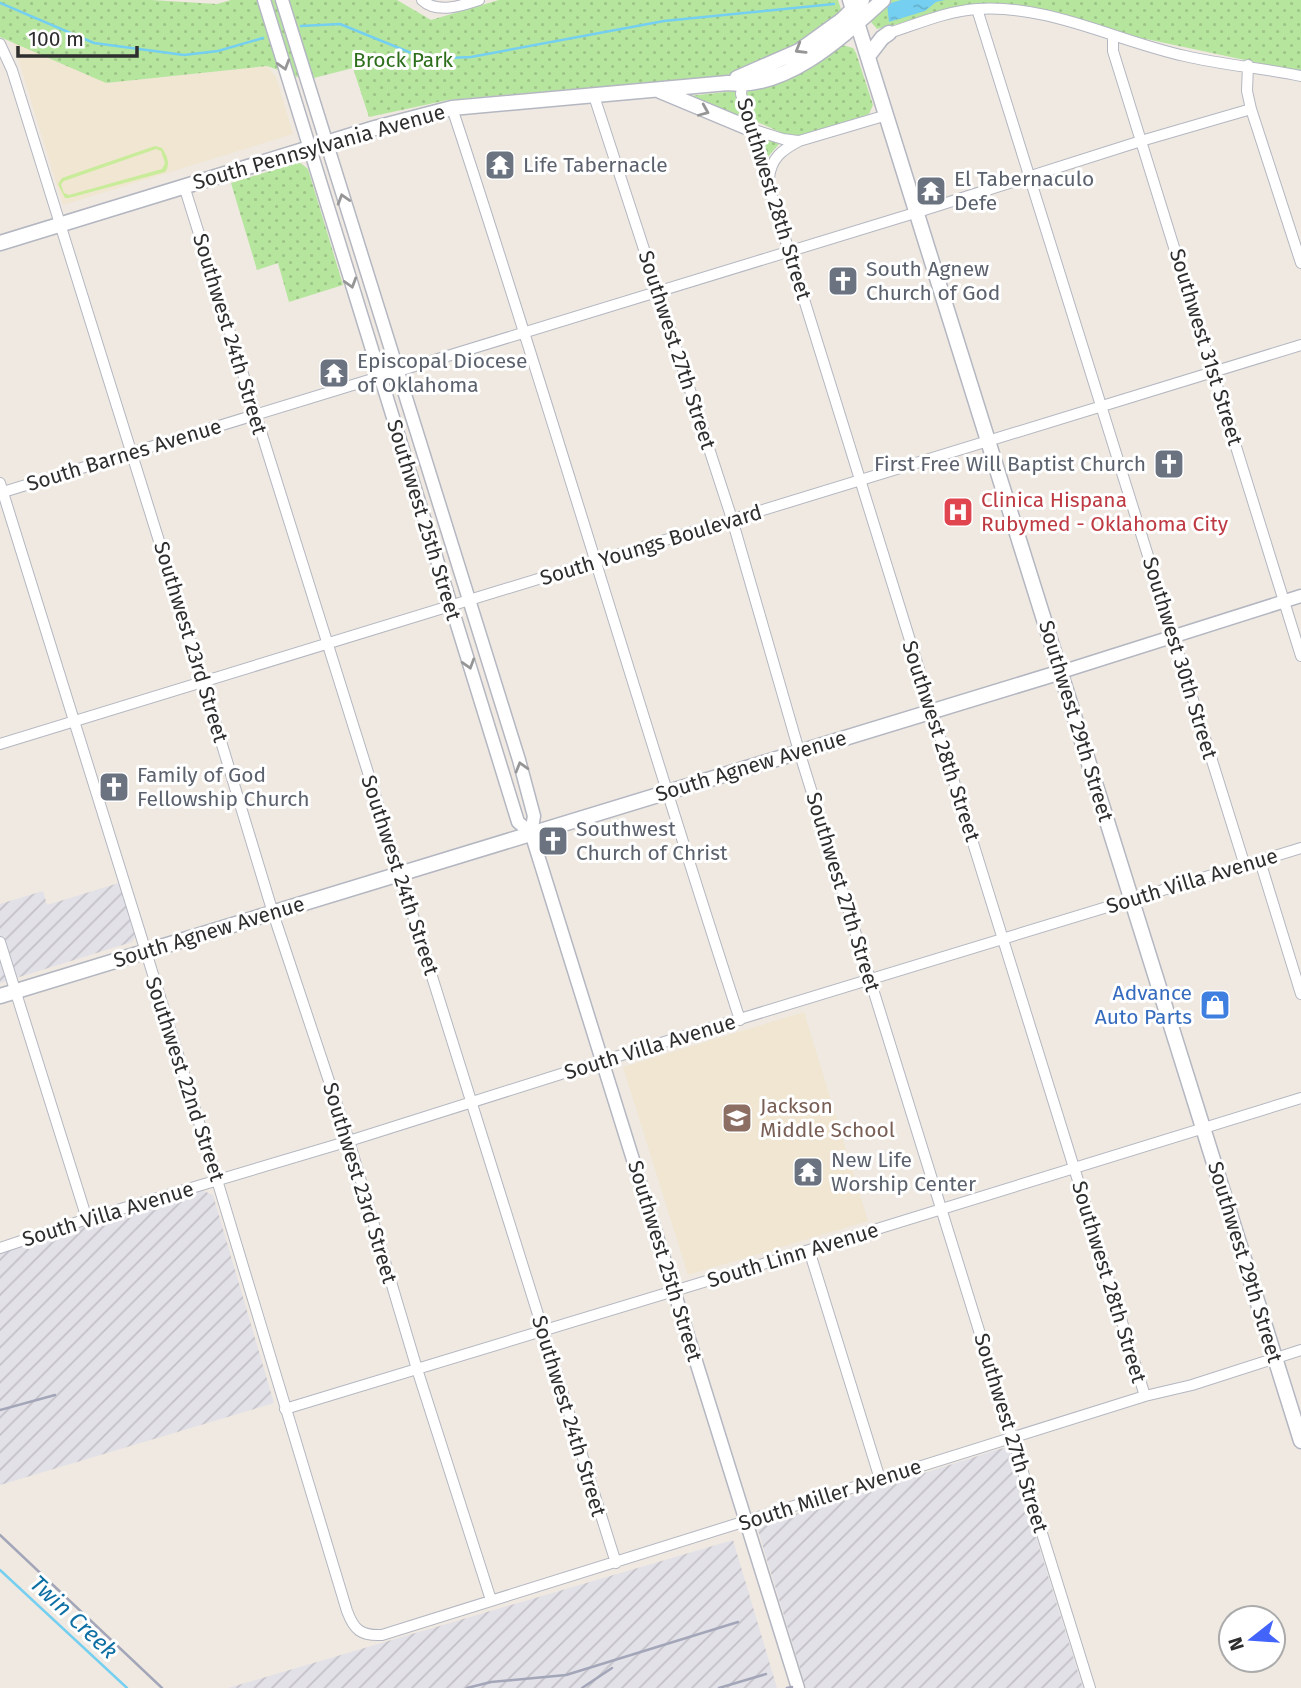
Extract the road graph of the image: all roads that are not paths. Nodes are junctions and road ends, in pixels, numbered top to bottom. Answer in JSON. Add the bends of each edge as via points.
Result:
{"nodes":[{"id":1,"x":264,"y":0,"type":"edge"},
{"id":2,"x":282,"y":0,"type":"edge"},
{"id":3,"x":479,"y":0,"type":"edge"},
{"id":4,"x":883,"y":0,"type":"edge"},
{"id":5,"x":424,"y":2,"type":"edge"},
{"id":6,"x":977,"y":9,"type":"junction"},
{"id":7,"x":857,"y":12,"type":"edge"},
{"id":8,"x":889,"y":33,"type":"junction"},
{"id":9,"x":1114,"y":37,"type":"junction"},
{"id":10,"x":840,"y":39,"type":"junction"},
{"id":11,"x":1,"y":45,"type":"edge"},
{"id":12,"x":869,"y":55,"type":"junction"},
{"id":13,"x":1248,"y":65,"type":"junction"},
{"id":14,"x":1301,"y":76,"type":"edge"},
{"id":15,"x":735,"y":84,"type":"junction"},
{"id":16,"x":658,"y":90,"type":"junction"},
{"id":17,"x":594,"y":96,"type":"junction"},
{"id":18,"x":453,"y":108,"type":"junction"},
{"id":19,"x":1251,"y":109,"type":"junction"},
{"id":20,"x":887,"y":114,"type":"junction"},
{"id":21,"x":751,"y":129,"type":"junction"},
{"id":22,"x":799,"y":141,"type":"junction"},
{"id":23,"x":1141,"y":141,"type":"junction"},
{"id":24,"x":326,"y":143,"type":"junction"},
{"id":25,"x":310,"y":147,"type":"junction"},
{"id":26,"x":1029,"y":177,"type":"junction"},
{"id":27,"x":768,"y":182,"type":"junction"},
{"id":28,"x":184,"y":186,"type":"junction"},
{"id":29,"x":918,"y":212,"type":"junction"},
{"id":30,"x":59,"y":225,"type":"junction"},
{"id":31,"x":0,"y":243,"type":"edge"},
{"id":32,"x":789,"y":251,"type":"junction"},
{"id":33,"x":1301,"y":263,"type":"edge"},
{"id":34,"x":658,"y":292,"type":"junction"},
{"id":35,"x":525,"y":331,"type":"junction"},
{"id":36,"x":1301,"y":345,"type":"edge"},
{"id":37,"x":397,"y":372,"type":"junction"},
{"id":38,"x":1214,"y":372,"type":"junction"},
{"id":39,"x":380,"y":377,"type":"junction"},
{"id":40,"x":1102,"y":407,"type":"junction"},
{"id":41,"x":256,"y":415,"type":"junction"},
{"id":42,"x":989,"y":442,"type":"junction"},
{"id":43,"x":132,"y":453,"type":"junction"},
{"id":44,"x":860,"y":481,"type":"junction"},
{"id":45,"x":1,"y":489,"type":"edge"},
{"id":46,"x":732,"y":519,"type":"junction"},
{"id":47,"x":596,"y":562,"type":"junction"},
{"id":48,"x":1301,"y":596,"type":"edge"},
{"id":49,"x":468,"y":600,"type":"junction"},
{"id":50,"x":1284,"y":601,"type":"junction"},
{"id":51,"x":450,"y":606,"type":"junction"},
{"id":52,"x":1172,"y":636,"type":"junction"},
{"id":53,"x":328,"y":644,"type":"junction"},
{"id":54,"x":1301,"y":656,"type":"edge"},
{"id":55,"x":1060,"y":671,"type":"junction"},
{"id":56,"x":204,"y":681,"type":"junction"},
{"id":57,"x":931,"y":710,"type":"junction"},
{"id":58,"x":75,"y":722,"type":"junction"},
{"id":59,"x":0,"y":744,"type":"edge"},
{"id":60,"x":799,"y":751,"type":"junction"},
{"id":61,"x":666,"y":792,"type":"junction"},
{"id":62,"x":531,"y":833,"type":"junction"},
{"id":63,"x":1301,"y":848,"type":"edge"},
{"id":64,"x":1260,"y":861,"type":"junction"},
{"id":65,"x":1245,"y":866,"type":"junction"},
{"id":66,"x":398,"y":874,"type":"junction"},
{"id":67,"x":1132,"y":900,"type":"junction"},
{"id":68,"x":273,"y":913,"type":"junction"},
{"id":69,"x":1004,"y":937,"type":"junction"},
{"id":70,"x":0,"y":942,"type":"edge"},
{"id":71,"x":144,"y":952,"type":"junction"},
{"id":72,"x":871,"y":980,"type":"junction"},
{"id":73,"x":7,"y":994,"type":"edge"},
{"id":74,"x":1301,"y":994,"type":"edge"},
{"id":75,"x":740,"y":1020,"type":"junction"},
{"id":76,"x":602,"y":1061,"type":"junction"},
{"id":77,"x":1301,"y":1098,"type":"edge"},
{"id":78,"x":473,"y":1103,"type":"junction"},
{"id":79,"x":1203,"y":1129,"type":"junction"},
{"id":80,"x":349,"y":1142,"type":"junction"},
{"id":81,"x":1074,"y":1169,"type":"junction"},
{"id":82,"x":217,"y":1180,"type":"junction"},
{"id":83,"x":940,"y":1209,"type":"junction"},
{"id":84,"x":87,"y":1219,"type":"junction"},
{"id":85,"x":0,"y":1248,"type":"edge"},
{"id":86,"x":809,"y":1250,"type":"junction"},
{"id":87,"x":675,"y":1291,"type":"junction"},
{"id":88,"x":542,"y":1331,"type":"junction"},
{"id":89,"x":1301,"y":1350,"type":"edge"},
{"id":90,"x":1275,"y":1358,"type":"junction"},
{"id":91,"x":417,"y":1369,"type":"junction"},
{"id":92,"x":1145,"y":1396,"type":"junction"},
{"id":93,"x":285,"y":1409,"type":"junction"},
{"id":94,"x":1013,"y":1437,"type":"junction"},
{"id":95,"x":1301,"y":1441,"type":"edge"},
{"id":96,"x":880,"y":1479,"type":"junction"},
{"id":97,"x":746,"y":1522,"type":"junction"},
{"id":98,"x":616,"y":1563,"type":"junction"},
{"id":99,"x":491,"y":1600,"type":"junction"},
{"id":100,"x":360,"y":1633,"type":"joint"},
{"id":101,"x":798,"y":1688,"type":"edge"},
{"id":102,"x":1090,"y":1688,"type":"edge"}],
"edges":[{"from":1,"to":25,"type":"street","name":"Southwest 25th Street","one_way":true},
{"from":2,"to":24,"type":"street","name":"Southwest 25th Street"},
{"from":3,"to":5,"type":"street","via":[[456,7]]},
{"from":4,"to":7,"type":"main road","name":"South Pennsylvania Avenue"},
{"from":6,"to":8,"type":"street"},
{"from":6,"to":9,"type":"street","via":[[1029,12]]},
{"from":6,"to":26,"type":"street","name":"Southwest 30th Street"},
{"from":7,"to":8,"type":"main road"},
{"from":7,"to":10,"type":"main road","name":"South Pennsylvania Avenue"},
{"from":7,"to":12,"type":"main road","name":"Southwest 29th Street"},
{"from":7,"to":15,"type":"main road","name":"South Pennsylvania Avenue","one_way":true,"via":[[799,51]]},
{"from":8,"to":12,"type":"main road"},
{"from":9,"to":13,"type":"street","via":[[1185,57]]},
{"from":9,"to":23,"type":"street","name":"Southwest 31st Street","via":[[1113,51]]},
{"from":10,"to":12,"type":"main road","via":[[859,45]]},
{"from":10,"to":15,"type":"main road","name":"South Pennsylvania Avenue","via":[[788,71]]},
{"from":11,"to":30,"type":"street","name":"Southwest 23rd Street"},
{"from":12,"to":20,"type":"main road","name":"Southwest 29th Street"},
{"from":13,"to":14,"type":"street"},
{"from":13,"to":19,"type":"street"},
{"from":15,"to":16,"type":"main road","name":"South Pennsylvania Avenue"},
{"from":15,"to":21,"type":"street","name":"Southwest 28th Street"},
{"from":16,"to":17,"type":"main road","name":"South Pennsylvania Avenue"},
{"from":16,"to":21,"type":"main road","one_way":true},
{"from":17,"to":18,"type":"main road","name":"South Pennsylvania Avenue"},
{"from":17,"to":34,"type":"street","name":"Southwest 27th Street"},
{"from":18,"to":24,"type":"main road","name":"South Pennsylvania Avenue"},
{"from":18,"to":35,"type":"street"},
{"from":19,"to":23,"type":"street","name":"South Barnes Avenue"},
{"from":19,"to":33,"type":"street"},
{"from":20,"to":22,"type":"street"},
{"from":20,"to":29,"type":"main road","name":"Southwest 29th Street"},
{"from":21,"to":22,"type":"street"},
{"from":21,"to":27,"type":"street","name":"Southwest 28th Street"},
{"from":22,"to":27,"type":"street","via":[[771,165]]},
{"from":23,"to":26,"type":"street","name":"South Barnes Avenue"},
{"from":23,"to":38,"type":"street","name":"Southwest 31st Street"},
{"from":24,"to":25,"type":"main road","name":"South Pennsylvania Avenue"},
{"from":37,"to":24,"type":"street","name":"Southwest 25th Street","one_way":true},
{"from":25,"to":28,"type":"main road","name":"South Pennsylvania Avenue"},
{"from":25,"to":39,"type":"street","name":"Southwest 25th Street","one_way":true},
{"from":26,"to":29,"type":"street","name":"South Barnes Avenue"},
{"from":26,"to":40,"type":"street","name":"Southwest 30th Street"},
{"from":27,"to":32,"type":"street","name":"Southwest 28th Street"},
{"from":28,"to":30,"type":"main road","name":"South Pennsylvania Avenue"},
{"from":28,"to":41,"type":"street","name":"Southwest 24th Street"},
{"from":29,"to":32,"type":"street","name":"South Barnes Avenue"},
{"from":29,"to":42,"type":"main road","name":"Southwest 29th Street"},
{"from":30,"to":31,"type":"main road","name":"South Pennsylvania Avenue"},
{"from":30,"to":43,"type":"street","name":"Southwest 23rd Street"},
{"from":32,"to":34,"type":"street","name":"South Barnes Avenue"},
{"from":32,"to":44,"type":"street","name":"Southwest 28th Street"},
{"from":34,"to":35,"type":"street","name":"South Barnes Avenue"},
{"from":34,"to":46,"type":"street","name":"Southwest 27th Street"},
{"from":35,"to":37,"type":"street","name":"South Barnes Avenue"},
{"from":35,"to":47,"type":"street"},
{"from":36,"to":38,"type":"street","name":"South Youngs Boulevard"},
{"from":37,"to":39,"type":"street","name":"South Barnes Avenue"},
{"from":37,"to":49,"type":"street","name":"Southwest 25th Street"},
{"from":38,"to":40,"type":"street","name":"South Youngs Boulevard"},
{"from":38,"to":50,"type":"street","name":"Southwest 31st Street"},
{"from":39,"to":41,"type":"street","name":"South Barnes Avenue"},
{"from":39,"to":51,"type":"street","name":"Southwest 25th Street"},
{"from":40,"to":42,"type":"street","name":"South Youngs Boulevard"},
{"from":40,"to":52,"type":"street","name":"Southwest 30th Street"},
{"from":41,"to":43,"type":"street","name":"South Barnes Avenue"},
{"from":41,"to":53,"type":"street","name":"Southwest 24th Street"},
{"from":42,"to":44,"type":"street","name":"South Youngs Boulevard"},
{"from":42,"to":55,"type":"main road","name":"Southwest 29th Street"},
{"from":43,"to":45,"type":"street","name":"South Barnes Avenue"},
{"from":43,"to":56,"type":"street","name":"Southwest 23rd Street"},
{"from":44,"to":46,"type":"street","name":"South Youngs Boulevard"},
{"from":44,"to":57,"type":"street","name":"Southwest 28th Street"},
{"from":45,"to":58,"type":"street","name":"Southwest 22nd Street"},
{"from":46,"to":47,"type":"street","name":"South Youngs Boulevard"},
{"from":46,"to":60,"type":"street","name":"Southwest 27th Street"},
{"from":47,"to":49,"type":"street","name":"South Youngs Boulevard"},
{"from":47,"to":61,"type":"street"},
{"from":48,"to":50,"type":"street","name":"South Agnew Avenue"},
{"from":49,"to":51,"type":"street","name":"South Youngs Boulevard"},
{"from":62,"to":49,"type":"street","name":"Southwest 25th Street","one_way":true,"via":[[534,816]]},
{"from":50,"to":52,"type":"street","name":"South Agnew Avenue"},
{"from":50,"to":54,"type":"street","name":"Southwest 31st Street"},
{"from":51,"to":53,"type":"street","name":"South Youngs Boulevard"},
{"from":51,"to":62,"type":"street","name":"Southwest 25th Street","one_way":true,"via":[[517,822]]},
{"from":52,"to":55,"type":"street","name":"South Agnew Avenue"},
{"from":52,"to":65,"type":"street","name":"Southwest 30th Street"},
{"from":53,"to":56,"type":"street","name":"South Youngs Boulevard"},
{"from":53,"to":66,"type":"street","name":"Southwest 24th Street"},
{"from":55,"to":57,"type":"main road","name":"South Agnew Avenue"},
{"from":55,"to":67,"type":"main road","name":"Southwest 29th Street"},
{"from":56,"to":58,"type":"street","name":"South Youngs Boulevard"},
{"from":56,"to":68,"type":"street","name":"Southwest 23rd Street"},
{"from":57,"to":60,"type":"main road","name":"South Agnew Avenue"},
{"from":57,"to":69,"type":"street","name":"Southwest 28th Street"},
{"from":58,"to":59,"type":"street","name":"South Youngs Boulevard"},
{"from":58,"to":71,"type":"street","name":"Southwest 22nd Street"},
{"from":60,"to":61,"type":"main road","name":"South Agnew Avenue"},
{"from":60,"to":72,"type":"street","name":"Southwest 27th Street"},
{"from":61,"to":62,"type":"main road","name":"South Agnew Avenue"},
{"from":61,"to":75,"type":"street"},
{"from":62,"to":66,"type":"main road","name":"South Agnew Avenue"},
{"from":62,"to":76,"type":"street","name":"Southwest 25th Street"},
{"from":63,"to":64,"type":"street","name":"South Villa Avenue"},
{"from":64,"to":65,"type":"street","name":"South Villa Avenue"},
{"from":64,"to":74,"type":"street"},
{"from":65,"to":67,"type":"street","name":"South Villa Avenue"},
{"from":66,"to":68,"type":"main road","name":"South Agnew Avenue"},
{"from":66,"to":78,"type":"street","name":"Southwest 24th Street"},
{"from":67,"to":69,"type":"street","name":"South Villa Avenue"},
{"from":67,"to":79,"type":"main road","name":"Southwest 29th Street"},
{"from":68,"to":71,"type":"main road","name":"South Agnew Avenue"},
{"from":68,"to":80,"type":"street","name":"Southwest 23rd Street"},
{"from":69,"to":72,"type":"street","name":"South Villa Avenue"},
{"from":69,"to":81,"type":"street","name":"Southwest 28th Street"},
{"from":70,"to":73,"type":"street"},
{"from":71,"to":73,"type":"main road","name":"South Agnew Avenue"},
{"from":71,"to":82,"type":"street","name":"Southwest 22nd Street"},
{"from":72,"to":75,"type":"street","name":"South Villa Avenue"},
{"from":72,"to":83,"type":"street","name":"Southwest 27th Street"},
{"from":73,"to":84,"type":"street"},
{"from":75,"to":76,"type":"street","name":"South Villa Avenue"},
{"from":76,"to":78,"type":"street","name":"South Villa Avenue"},
{"from":76,"to":87,"type":"street","name":"Southwest 25th Street"},
{"from":77,"to":79,"type":"street","name":"South Linn Avenue"},
{"from":78,"to":80,"type":"street","name":"South Villa Avenue"},
{"from":78,"to":88,"type":"street","name":"Southwest 24th Street"},
{"from":79,"to":81,"type":"street","name":"South Linn Avenue"},
{"from":79,"to":90,"type":"main road","name":"Southwest 29th Street"},
{"from":80,"to":82,"type":"street","name":"South Villa Avenue"},
{"from":80,"to":91,"type":"street","name":"Southwest 23rd Street"},
{"from":81,"to":83,"type":"street","name":"South Linn Avenue"},
{"from":81,"to":92,"type":"street","name":"Southwest 28th Street"},
{"from":82,"to":84,"type":"street","name":"South Villa Avenue"},
{"from":82,"to":93,"type":"street","name":"Southwest 22nd Street"},
{"from":83,"to":86,"type":"street","name":"South Linn Avenue"},
{"from":83,"to":94,"type":"street","name":"Southwest 27th Street"},
{"from":84,"to":85,"type":"street","name":"South Villa Avenue"},
{"from":86,"to":87,"type":"street","name":"South Linn Avenue"},
{"from":86,"to":96,"type":"street"},
{"from":87,"to":88,"type":"street","name":"South Linn Avenue"},
{"from":87,"to":97,"type":"street","name":"Southwest 25th Street"},
{"from":88,"to":91,"type":"street","name":"South Linn Avenue"},
{"from":88,"to":98,"type":"street","name":"Southwest 24th Street"},
{"from":89,"to":90,"type":"street","name":"South Miller Avenue"},
{"from":90,"to":92,"type":"street","name":"South Miller Avenue"},
{"from":90,"to":95,"type":"main road","name":"Southwest 29th Street"},
{"from":91,"to":93,"type":"street","name":"South Linn Avenue"},
{"from":91,"to":99,"type":"street","name":"Southwest 23rd Street"},
{"from":92,"to":94,"type":"street","name":"South Miller Avenue"},
{"from":93,"to":100,"type":"street","name":"Southwest 22nd Street","via":[[347,1611]]},
{"from":94,"to":96,"type":"street","name":"South Miller Avenue"},
{"from":94,"to":102,"type":"street","name":"Southwest 27th Street"},
{"from":96,"to":97,"type":"street","name":"South Miller Avenue"},
{"from":97,"to":98,"type":"street","name":"South Miller Avenue"},
{"from":97,"to":101,"type":"street","name":"Southwest 25th Street"},
{"from":98,"to":99,"type":"street","name":"South Miller Avenue"},
{"from":99,"to":100,"type":"street","name":"South Miller Avenue","via":[[382,1635]]}]}
